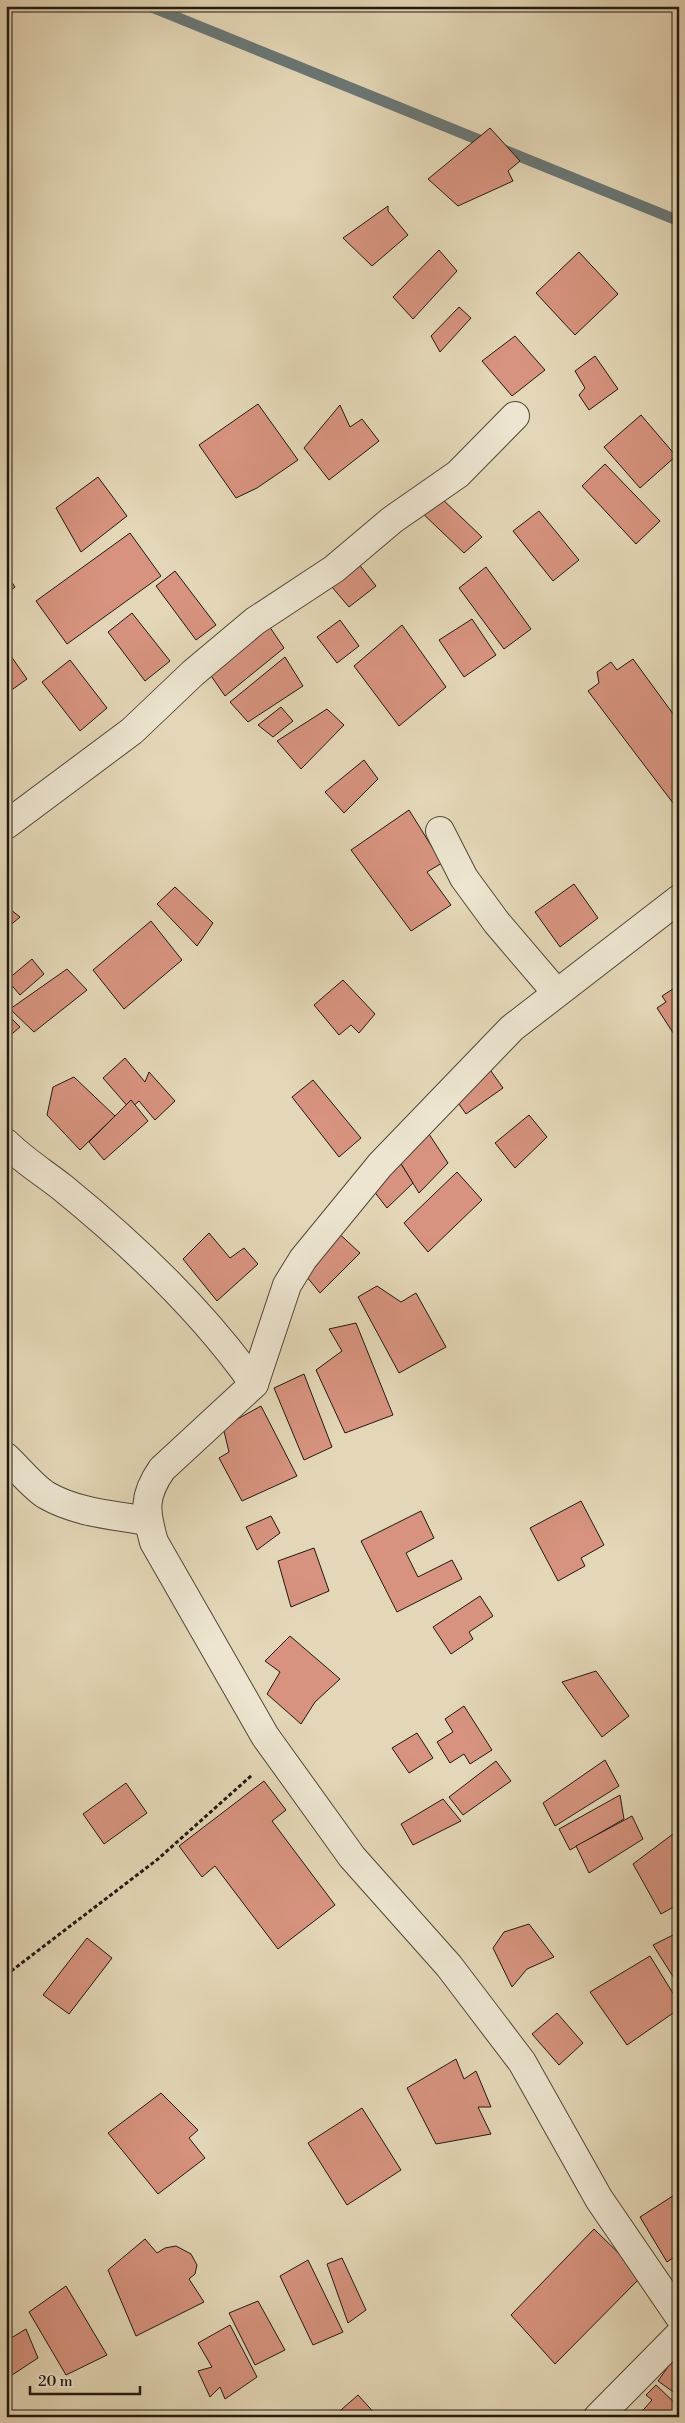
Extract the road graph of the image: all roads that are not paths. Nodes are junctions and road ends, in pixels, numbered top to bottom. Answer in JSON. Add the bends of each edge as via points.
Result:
{"nodes":[{"id":1,"x":515,"y":416,"type":"dead end"},
{"id":2,"x":6,"y":825,"type":"edge"},
{"id":3,"x":440,"y":831,"type":"dead end"},
{"id":4,"x":679,"y":899,"type":"edge"},
{"id":5,"x":556,"y":992,"type":"junction"},
{"id":6,"x":6,"y":1143,"type":"edge"},
{"id":7,"x":254,"y":1384,"type":"junction"},
{"id":8,"x":6,"y":1457,"type":"edge"},
{"id":9,"x":148,"y":1521,"type":"junction"},
{"id":10,"x":679,"y":2316,"type":"edge"},
{"id":11,"x":679,"y":2335,"type":"edge"},
{"id":12,"x":598,"y":2417,"type":"edge"}],
"edges":[{"from":1,"to":2,"type":"street","via":[[458,474],[392,520],[334,569],[255,621],[132,731]]},
{"from":3,"to":5,"type":"street","via":[[464,878],[497,923]]},
{"from":4,"to":5,"type":"street"},
{"from":5,"to":7,"type":"street","via":[[512,1028],[443,1097],[380,1165],[303,1259],[287,1284]]},
{"from":6,"to":7,"type":"street","via":[[63,1188],[164,1278],[235,1357]]},
{"from":7,"to":9,"type":"street","via":[[162,1469],[151,1484],[147,1498]]},
{"from":8,"to":9,"type":"street","via":[[45,1494],[63,1503],[86,1511]]},
{"from":9,"to":10,"type":"street","via":[[154,1542],[277,1752],[352,1857],[449,1966],[522,2062],[599,2199]]},
{"from":11,"to":12,"type":"street"}]}
